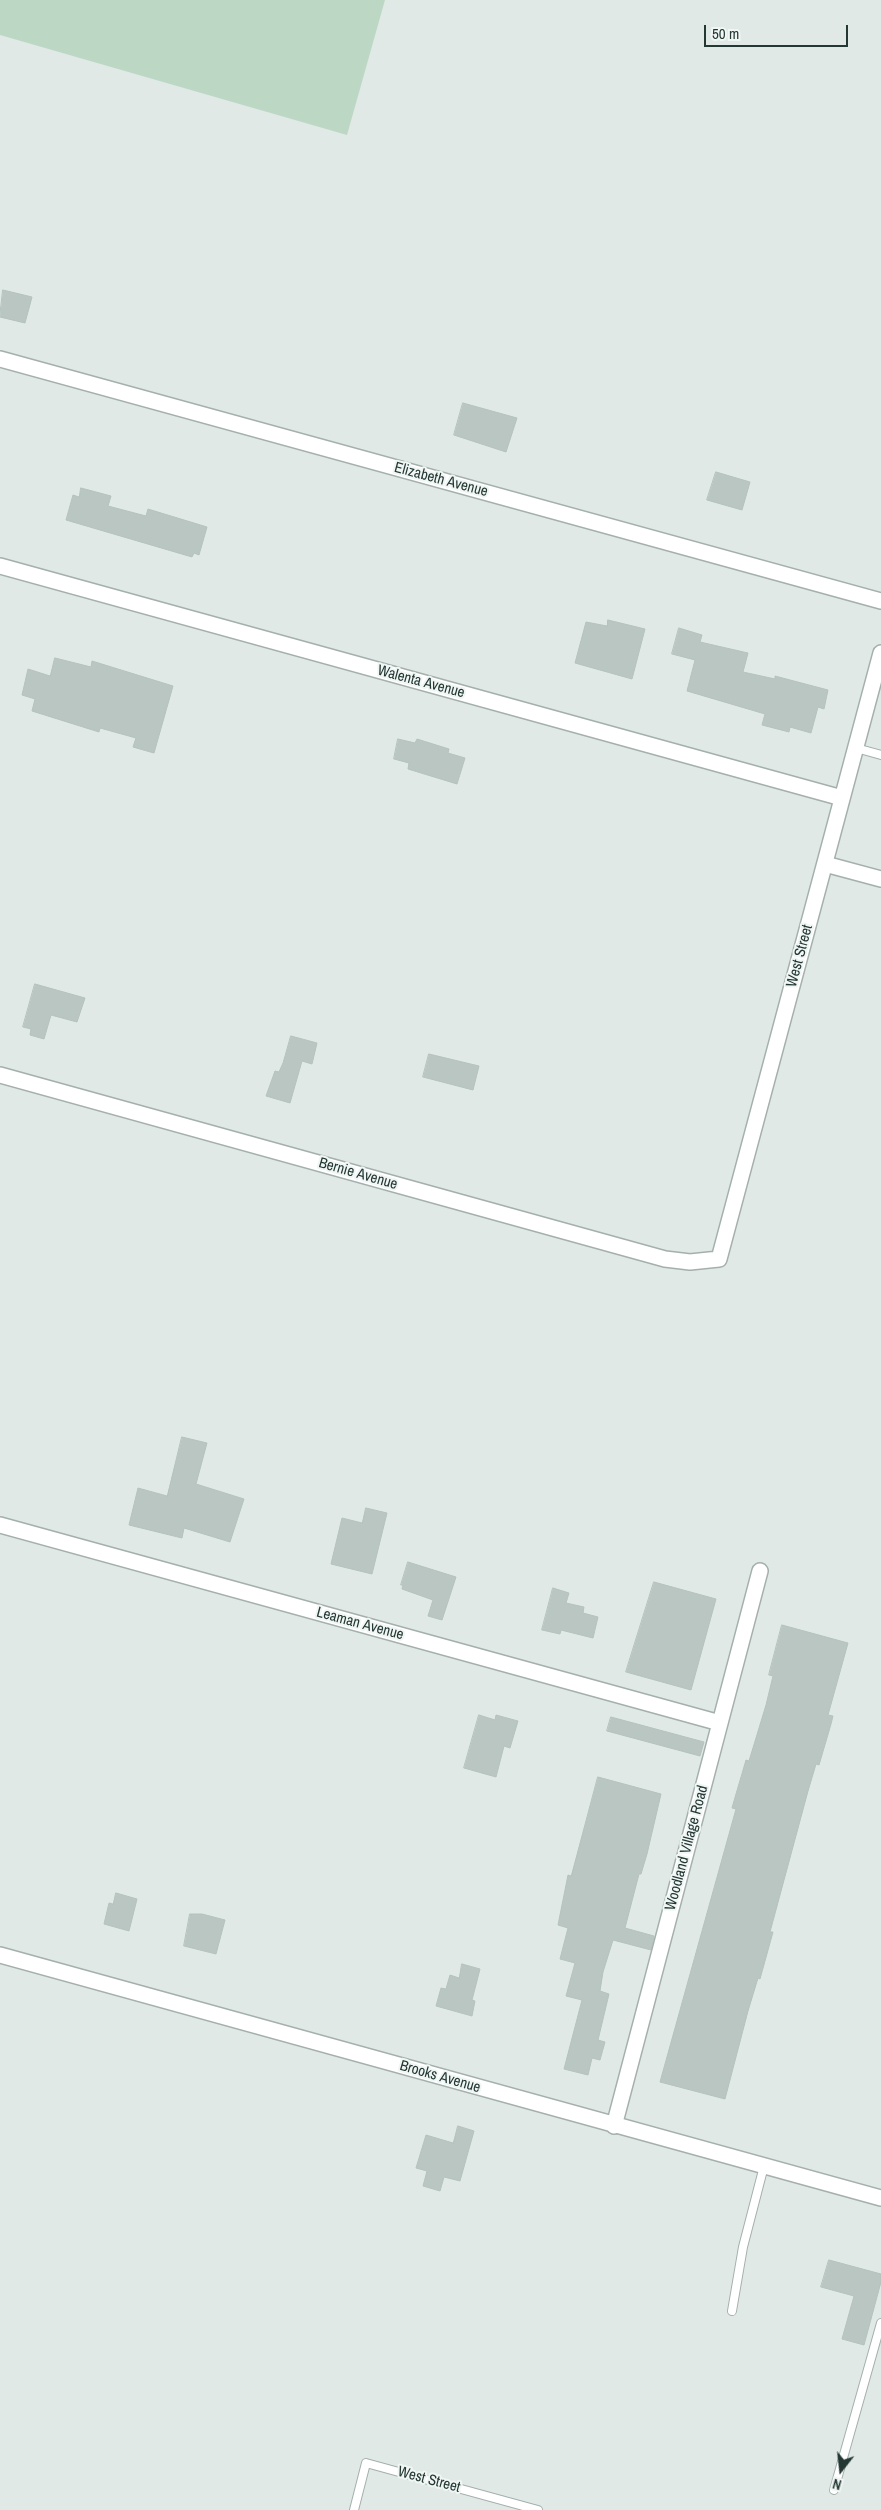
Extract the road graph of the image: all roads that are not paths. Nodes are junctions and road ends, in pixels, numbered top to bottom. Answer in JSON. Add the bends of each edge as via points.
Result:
{"nodes":[{"id":1,"x":0,"y":359,"type":"edge"},
{"id":2,"x":0,"y":566,"type":"edge"},
{"id":3,"x":881,"y":601,"type":"edge"},
{"id":4,"x":881,"y":653,"type":"edge"},
{"id":5,"x":856,"y":748,"type":"junction"},
{"id":6,"x":881,"y":754,"type":"edge"},
{"id":7,"x":842,"y":798,"type":"junction"},
{"id":8,"x":825,"y":864,"type":"junction"},
{"id":9,"x":881,"y":879,"type":"edge"},
{"id":10,"x":0,"y":1074,"type":"edge"},
{"id":11,"x":718,"y":1259,"type":"joint"},
{"id":12,"x":0,"y":1525,"type":"edge"},
{"id":13,"x":760,"y":1571,"type":"dead end"},
{"id":14,"x":720,"y":1723,"type":"junction"},
{"id":15,"x":0,"y":1955,"type":"edge"},
{"id":16,"x":614,"y":2126,"type":"junction"},
{"id":17,"x":764,"y":2166,"type":"junction"},
{"id":18,"x":881,"y":2198,"type":"edge"},
{"id":19,"x":732,"y":2311,"type":"dead end"},
{"id":20,"x":881,"y":2324,"type":"edge"},
{"id":21,"x":834,"y":2490,"type":"dead end"},
{"id":22,"x":354,"y":2510,"type":"edge"},
{"id":23,"x":538,"y":2510,"type":"edge"}],
"edges":[{"from":1,"to":3,"type":"street","name":"Elizabeth Avenue"},
{"from":2,"to":7,"type":"street","name":"Walenta Avenue"},
{"from":4,"to":5,"type":"street","name":"West Street"},
{"from":5,"to":6,"type":"lane"},
{"from":5,"to":7,"type":"street","name":"West Street"},
{"from":7,"to":8,"type":"street","name":"West Street"},
{"from":8,"to":9,"type":"street"},
{"from":8,"to":11,"type":"street","name":"West Street"},
{"from":10,"to":11,"type":"street","name":"Bernie Avenue","via":[[664,1260]]},
{"from":12,"to":14,"type":"street","name":"Leaman Avenue"},
{"from":13,"to":14,"type":"street","name":"Woodland Village Road"},
{"from":14,"to":16,"type":"street","name":"Woodland Village Road"},
{"from":15,"to":16,"type":"street","name":"Brooks Avenue"},
{"from":16,"to":17,"type":"street","name":"Brooks Avenue"},
{"from":17,"to":18,"type":"street","name":"Brooks Avenue"},
{"from":17,"to":19,"type":"lane","via":[[743,2247]]},
{"from":20,"to":21,"type":"lane"},
{"from":22,"to":23,"type":"lane","name":"West Street","via":[[366,2464]]}]}
